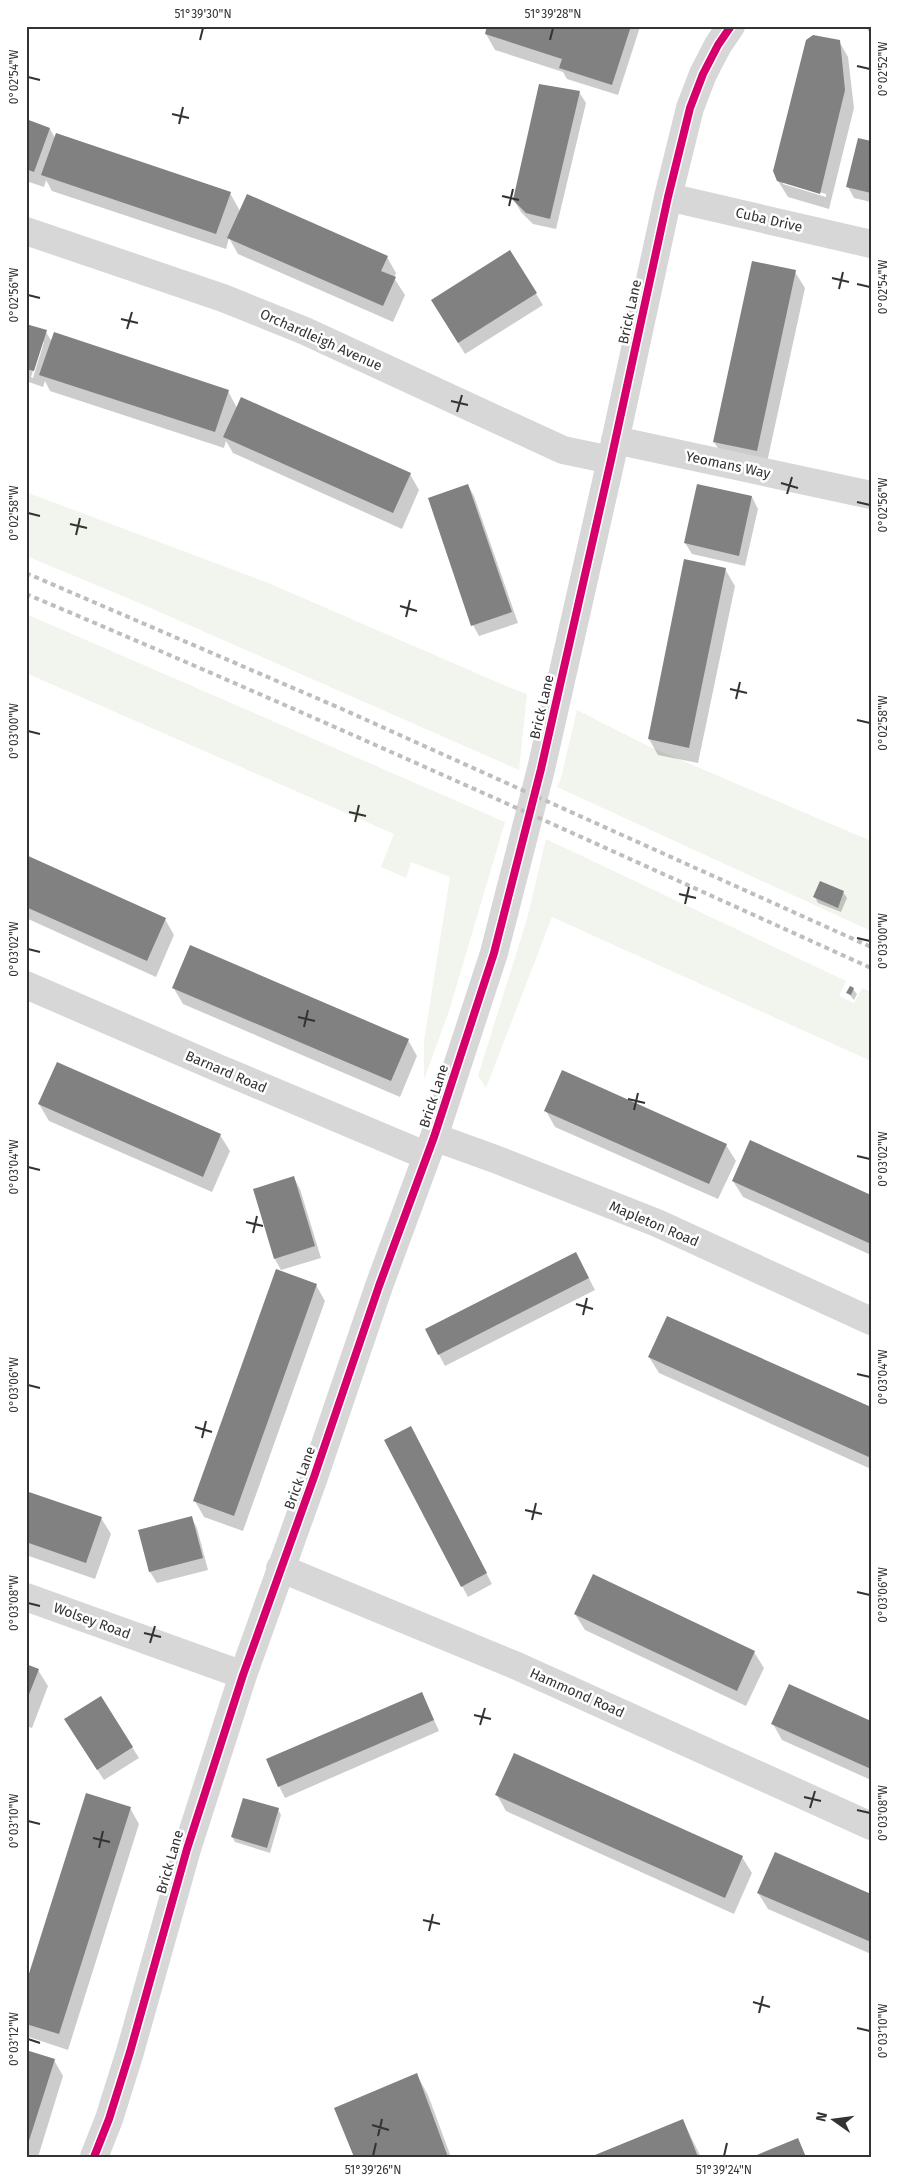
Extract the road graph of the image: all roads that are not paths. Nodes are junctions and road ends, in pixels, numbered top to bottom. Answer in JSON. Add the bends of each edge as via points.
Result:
{"nodes":[{"id":1,"x":731,"y":26,"type":"edge"},
{"id":2,"x":668,"y":197,"type":"junction"},
{"id":3,"x":26,"y":231,"type":"edge"},
{"id":4,"x":871,"y":244,"type":"edge"},
{"id":5,"x":613,"y":450,"type":"junction"},
{"id":6,"x":871,"y":495,"type":"edge"},
{"id":7,"x":26,"y":985,"type":"edge"},
{"id":8,"x":430,"y":1146,"type":"junction"},
{"id":9,"x":871,"y":1321,"type":"edge"},
{"id":10,"x":280,"y":1568,"type":"junction"},
{"id":11,"x":26,"y":1596,"type":"edge"},
{"id":12,"x":243,"y":1675,"type":"junction"},
{"id":13,"x":871,"y":1826,"type":"edge"},
{"id":14,"x":94,"y":2157,"type":"edge"}],
"edges":[{"from":1,"to":2,"type":"street","name":"Brick Lane","via":[[707,67],[690,108]]},
{"from":2,"to":4,"type":"street","name":"Cuba Drive"},
{"from":2,"to":5,"type":"street","name":"Brick Lane"},
{"from":3,"to":5,"type":"street","name":"Orchardleigh Avenue","via":[[223,298],[305,331],[563,450]]},
{"from":5,"to":6,"type":"street","name":"Yeomans Way"},
{"from":5,"to":8,"type":"street","name":"Brick Lane","via":[[525,835],[494,952]]},
{"from":7,"to":8,"type":"street","name":"Barnard Road","via":[[218,1068]]},
{"from":8,"to":9,"type":"street","name":"Mapleton Road","via":[[495,1159],[657,1223]]},
{"from":8,"to":10,"type":"street","name":"Brick Lane"},
{"from":10,"to":12,"type":"street","name":"Brick Lane"},
{"from":10,"to":13,"type":"street","name":"Hammond Road","via":[[517,1666]]},
{"from":11,"to":12,"type":"street","name":"Wolsey Road"},
{"from":12,"to":14,"type":"street","name":"Brick Lane","via":[[186,1849],[130,2052]]}]}
